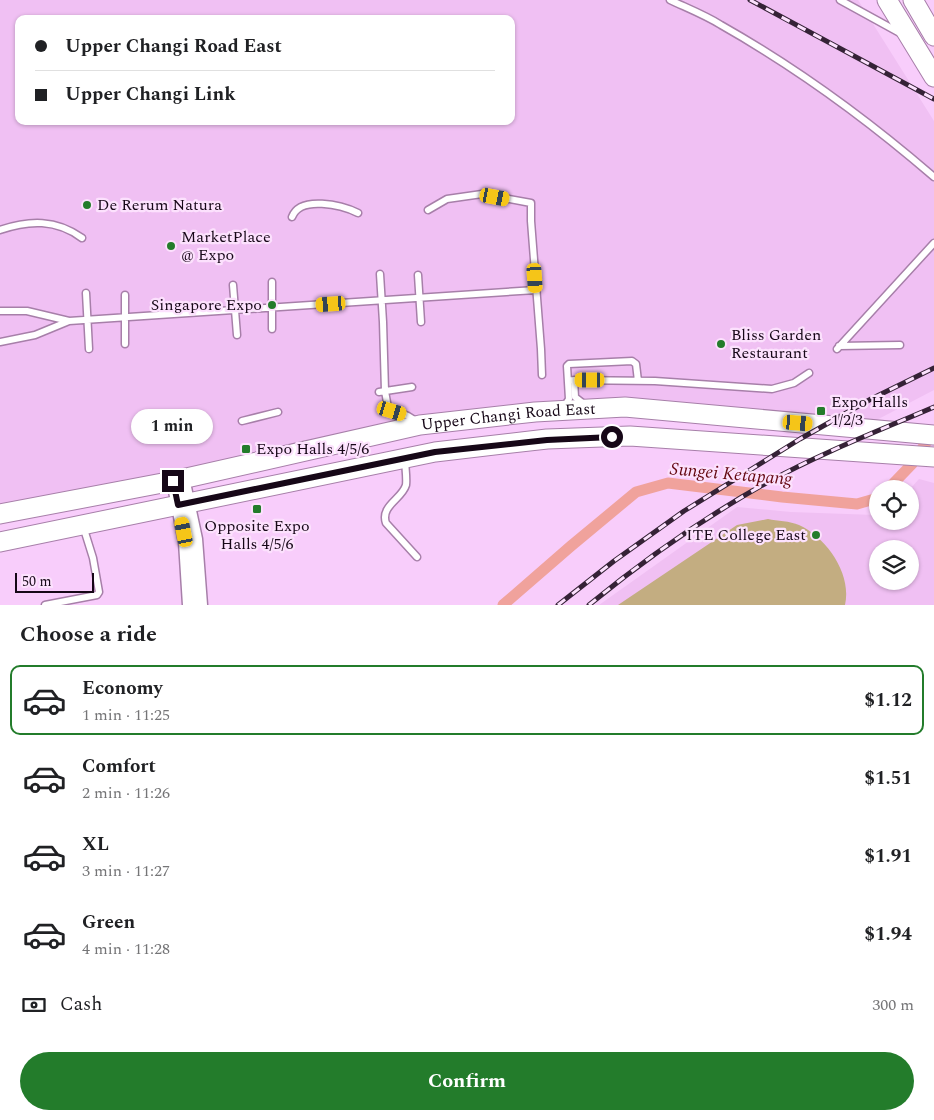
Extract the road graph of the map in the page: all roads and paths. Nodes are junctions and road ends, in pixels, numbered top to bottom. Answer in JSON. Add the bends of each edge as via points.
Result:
{"nodes":[{"id":1,"x":670,"y":0,"type":"edge"},
{"id":2,"x":840,"y":0,"type":"edge"},
{"id":3,"x":887,"y":0,"type":"edge"},
{"id":4,"x":912,"y":0,"type":"edge"},
{"id":5,"x":934,"y":36,"type":"edge"},
{"id":6,"x":912,"y":40,"type":"junction"},
{"id":7,"x":934,"y":77,"type":"edge"},
{"id":8,"x":934,"y":177,"type":"edge"},
{"id":9,"x":509,"y":199,"type":"junction"},
{"id":10,"x":502,"y":205,"type":"dead end"},
{"id":11,"x":428,"y":210,"type":"dead end"},
{"id":12,"x":358,"y":213,"type":"dead end"},
{"id":13,"x":292,"y":217,"type":"dead end"},
{"id":14,"x":0,"y":230,"type":"edge"},
{"id":15,"x":82,"y":238,"type":"dead end"},
{"id":16,"x":934,"y":243,"type":"edge"},
{"id":17,"x":380,"y":274,"type":"dead end"},
{"id":18,"x":418,"y":274,"type":"dead end"},
{"id":19,"x":272,"y":282,"type":"dead end"},
{"id":20,"x":233,"y":285,"type":"dead end"},
{"id":21,"x":536,"y":290,"type":"junction"},
{"id":22,"x":86,"y":293,"type":"dead end"},
{"id":23,"x":125,"y":295,"type":"dead end"},
{"id":24,"x":420,"y":298,"type":"junction"},
{"id":25,"x":382,"y":300,"type":"junction"},
{"id":26,"x":272,"y":308,"type":"junction"},
{"id":27,"x":236,"y":310,"type":"junction"},
{"id":28,"x":0,"y":311,"type":"edge"},
{"id":29,"x":125,"y":318,"type":"junction"},
{"id":30,"x":86,"y":320,"type":"junction"},
{"id":31,"x":69,"y":321,"type":"junction"},
{"id":32,"x":421,"y":322,"type":"dead end"},
{"id":33,"x":272,"y":329,"type":"dead end"},
{"id":34,"x":237,"y":335,"type":"dead end"},
{"id":35,"x":0,"y":342,"type":"edge"},
{"id":36,"x":125,"y":344,"type":"dead end"},
{"id":37,"x":900,"y":345,"type":"dead end"},
{"id":38,"x":88,"y":349,"type":"dead end"},
{"id":39,"x":809,"y":373,"type":"dead end"},
{"id":40,"x":542,"y":374,"type":"dead end"},
{"id":41,"x":571,"y":380,"type":"junction"},
{"id":42,"x":638,"y":381,"type":"junction"},
{"id":43,"x":412,"y":387,"type":"dead end"},
{"id":44,"x":382,"y":391,"type":"junction"},
{"id":45,"x":590,"y":409,"type":"junction"},
{"id":46,"x":562,"y":410,"type":"junction"},
{"id":47,"x":278,"y":412,"type":"dead end"},
{"id":48,"x":242,"y":421,"type":"dead end"},
{"id":49,"x":421,"y":424,"type":"junction"},
{"id":50,"x":934,"y":434,"type":"edge"},
{"id":51,"x":404,"y":458,"type":"junction"},
{"id":52,"x":934,"y":458,"type":"edge"},
{"id":53,"x":178,"y":480,"type":"junction"},
{"id":54,"x":184,"y":504,"type":"junction"},
{"id":55,"x":0,"y":514,"type":"edge"},
{"id":56,"x":83,"y":524,"type":"junction"},
{"id":57,"x":0,"y":542,"type":"edge"},
{"id":58,"x":417,"y":557,"type":"dead end"},
{"id":59,"x":45,"y":605,"type":"edge"},
{"id":60,"x":189,"y":605,"type":"edge"},
{"id":61,"x":201,"y":605,"type":"edge"}],
"edges":[{"from":1,"to":8,"type":"lane","via":[[720,24],[786,64],[887,137]]},
{"from":2,"to":6,"type":"lane"},
{"from":3,"to":6,"type":"main road"},
{"from":4,"to":5,"type":"main road"},
{"from":6,"to":7,"type":"main road"},
{"from":9,"to":10,"type":"lane"},
{"from":9,"to":11,"type":"lane","via":[[482,194],[447,199]]},
{"from":9,"to":21,"type":"lane","via":[[531,203]]},
{"from":12,"to":13,"type":"lane","via":[[331,205],[310,204],[298,209]]},
{"from":14,"to":15,"type":"lane","via":[[20,224],[50,223]]},
{"from":16,"to":37,"type":"lane","via":[[838,347]]},
{"from":17,"to":25,"type":"lane"},
{"from":18,"to":24,"type":"lane"},
{"from":19,"to":26,"type":"lane"},
{"from":20,"to":27,"type":"lane"},
{"from":21,"to":24,"type":"lane"},
{"from":21,"to":40,"type":"lane"},
{"from":22,"to":30,"type":"lane"},
{"from":23,"to":29,"type":"lane"},
{"from":24,"to":25,"type":"lane"},
{"from":24,"to":32,"type":"lane"},
{"from":25,"to":26,"type":"lane"},
{"from":25,"to":44,"type":"lane"},
{"from":26,"to":27,"type":"lane"},
{"from":26,"to":33,"type":"lane"},
{"from":27,"to":29,"type":"lane"},
{"from":27,"to":34,"type":"lane"},
{"from":28,"to":31,"type":"lane","via":[[27,310]]},
{"from":29,"to":30,"type":"lane"},
{"from":29,"to":36,"type":"lane"},
{"from":30,"to":31,"type":"lane"},
{"from":30,"to":38,"type":"lane"},
{"from":31,"to":35,"type":"lane","via":[[35,335]]},
{"from":39,"to":42,"type":"lane","via":[[794,383],[772,388]]},
{"from":41,"to":42,"type":"lane"},
{"from":41,"to":42,"type":"lane","via":[[569,364],[632,362],[636,364]]},
{"from":41,"to":45,"type":"lane","via":[[575,397]]},
{"from":41,"to":46,"type":"lane","via":[[569,399]]},
{"from":43,"to":44,"type":"lane"},
{"from":44,"to":49,"type":"lane","via":[[388,408]]},
{"from":45,"to":46,"type":"main road","name":"Upper Changi Road East"},
{"from":45,"to":50,"type":"main road","name":"Upper Changi Road East","via":[[624,407]]},
{"from":46,"to":49,"type":"main road","name":"Upper Changi Road East"},
{"from":47,"to":48,"type":"lane"},
{"from":49,"to":53,"type":"main road","name":"Upper Changi Road East"},
{"from":51,"to":52,"type":"main road","name":"Upper Changi Road East","via":[[547,440],[630,436]]},
{"from":51,"to":54,"type":"main road","name":"Upper Changi Road East"},
{"from":51,"to":58,"type":"lane","via":[[406,486],[384,519]]},
{"from":53,"to":54,"type":"street"},
{"from":53,"to":55,"type":"main road","name":"Upper Changi Road East"},
{"from":54,"to":56,"type":"main road","name":"Upper Changi Road East"},
{"from":54,"to":60,"type":"street"},
{"from":54,"to":61,"type":"street","via":[[196,539]]},
{"from":56,"to":57,"type":"main road","name":"Upper Changi Road East"},
{"from":56,"to":59,"type":"lane","via":[[99,592]]}]}
